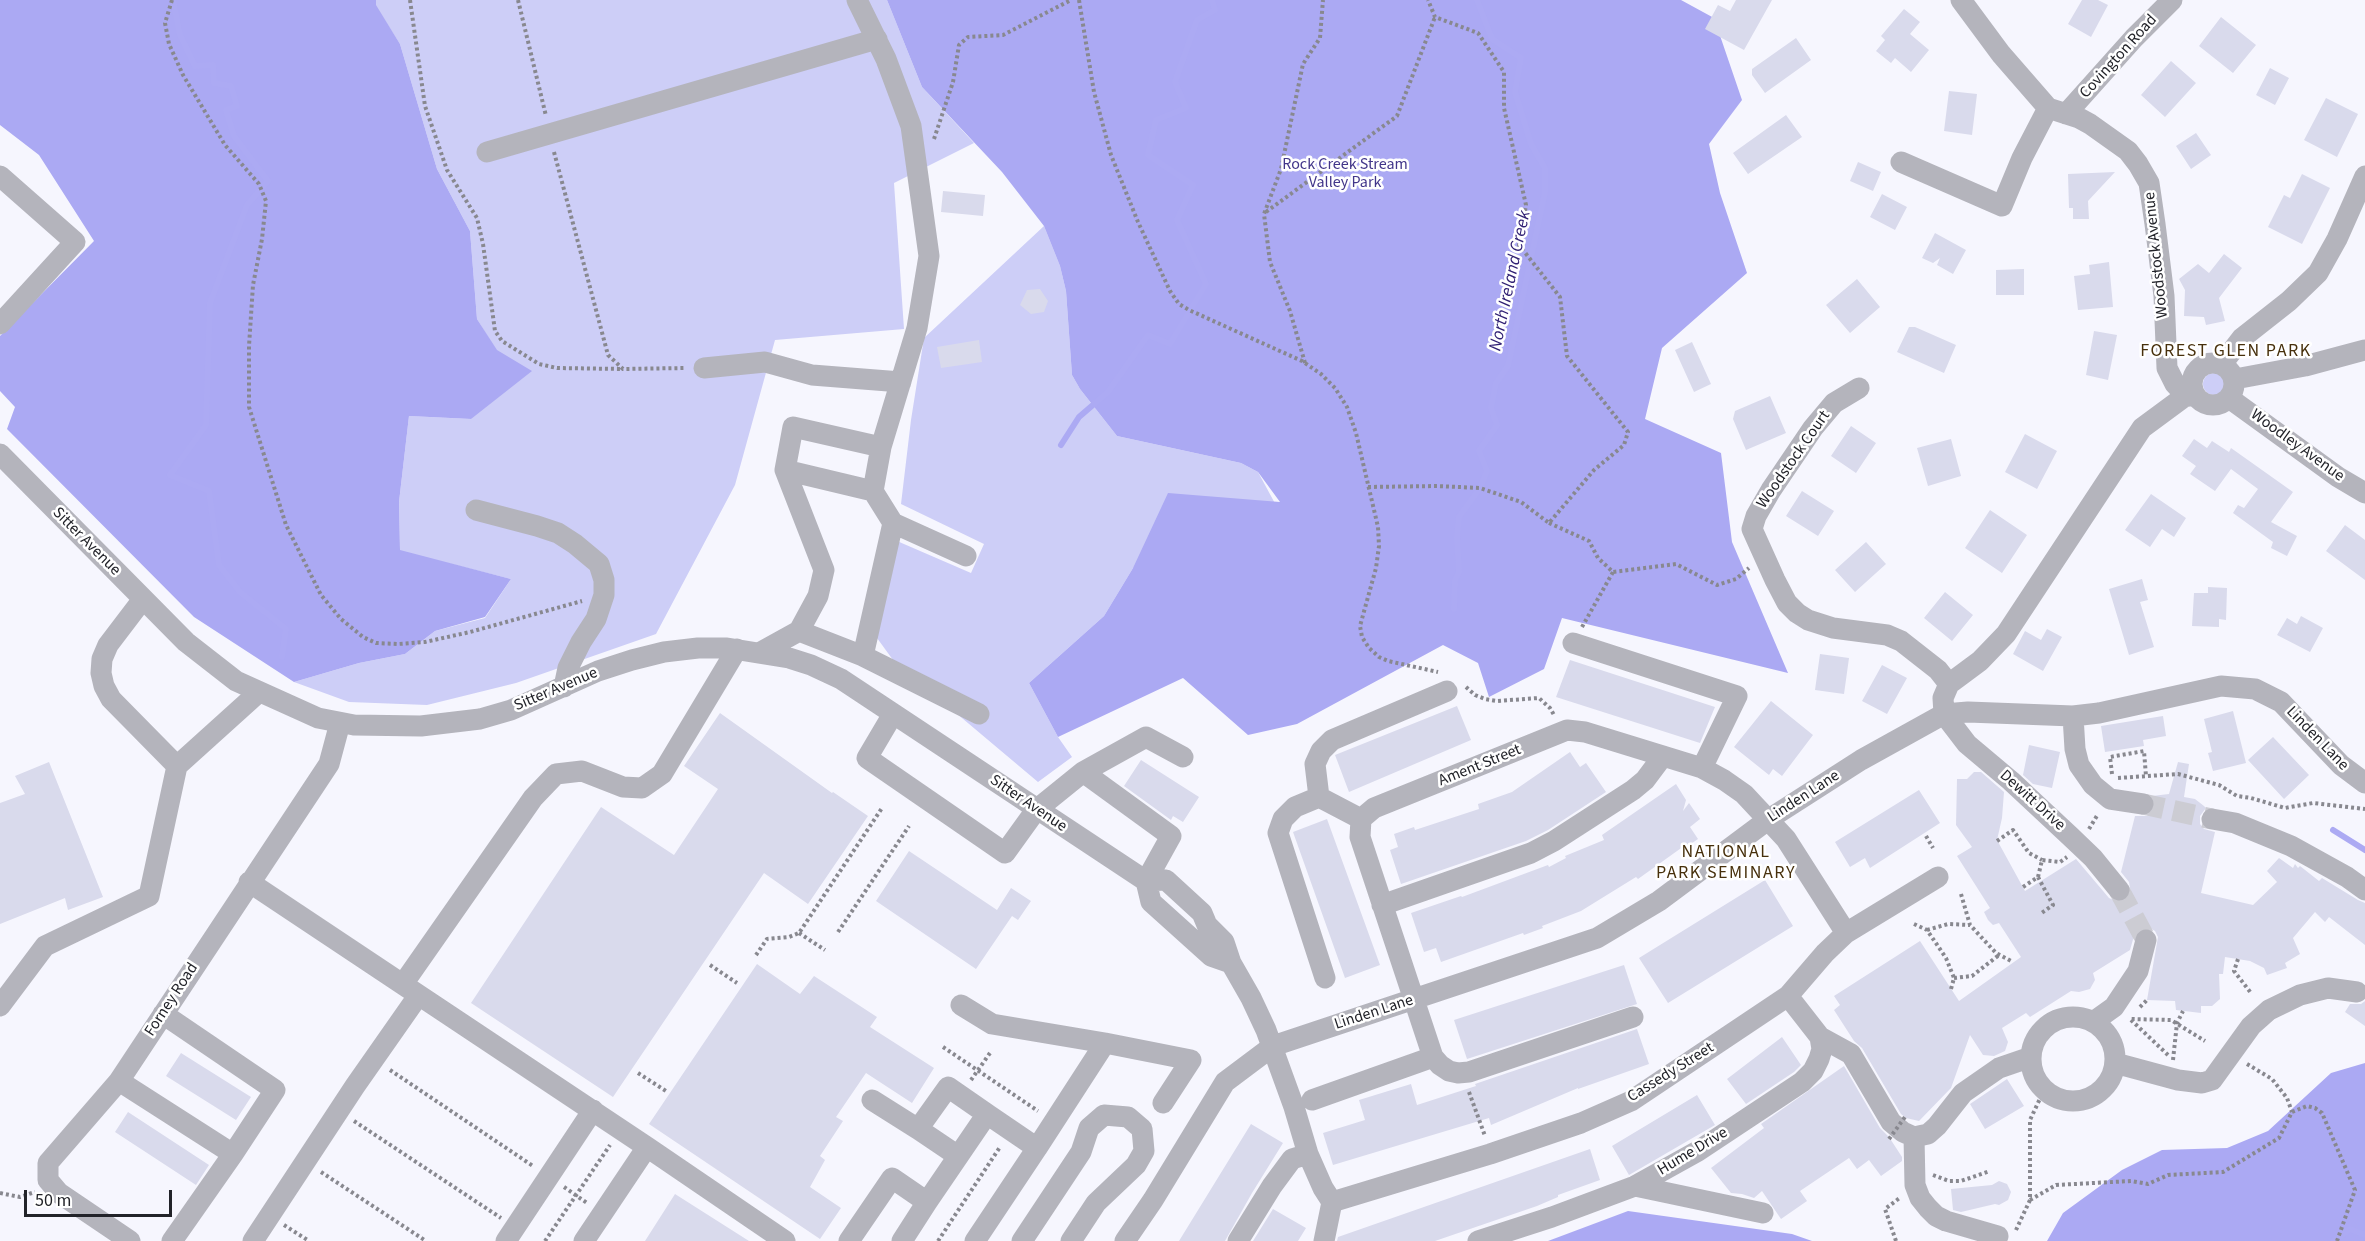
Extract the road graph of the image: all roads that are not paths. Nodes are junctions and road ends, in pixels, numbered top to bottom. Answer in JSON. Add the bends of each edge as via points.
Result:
{"nodes":[{"id":1,"x":857,"y":0,"type":"edge"},
{"id":2,"x":1961,"y":0,"type":"edge"},
{"id":3,"x":2172,"y":0,"type":"edge"},
{"id":4,"x":876,"y":39,"type":"junction"},
{"id":5,"x":2057,"y":111,"type":"junction"},
{"id":6,"x":487,"y":152,"type":"dead end"},
{"id":7,"x":1901,"y":162,"type":"dead end"},
{"id":8,"x":0,"y":176,"type":"edge"},
{"id":9,"x":2365,"y":176,"type":"edge"},
{"id":10,"x":0,"y":324,"type":"edge"},
{"id":11,"x":2365,"y":350,"type":"edge"},
{"id":12,"x":704,"y":368,"type":"road end"},
{"id":13,"x":2229,"y":380,"type":"junction"},
{"id":14,"x":901,"y":382,"type":"junction"},
{"id":15,"x":1859,"y":387,"type":"dead end"},
{"id":16,"x":2190,"y":395,"type":"junction"},
{"id":17,"x":881,"y":447,"type":"junction"},
{"id":18,"x":0,"y":454,"type":"edge"},
{"id":19,"x":785,"y":470,"type":"junction"},
{"id":20,"x":873,"y":491,"type":"junction"},
{"id":21,"x":2365,"y":494,"type":"edge"},
{"id":22,"x":476,"y":510,"type":"dead end"},
{"id":23,"x":893,"y":523,"type":"junction"},
{"id":24,"x":966,"y":556,"type":"dead end"},
{"id":25,"x":143,"y":599,"type":"junction"},
{"id":26,"x":799,"y":631,"type":"junction"},
{"id":27,"x":1573,"y":643,"type":"road end"},
{"id":28,"x":737,"y":649,"type":"junction"},
{"id":29,"x":762,"y":652,"type":"junction"},
{"id":30,"x":863,"y":656,"type":"junction"},
{"id":31,"x":1949,"y":684,"type":"junction"},
{"id":32,"x":564,"y":687,"type":"junction"},
{"id":33,"x":1447,"y":691,"type":"dead end"},
{"id":34,"x":259,"y":692,"type":"junction"},
{"id":35,"x":894,"y":714,"type":"junction"},
{"id":36,"x":980,"y":714,"type":"dead end"},
{"id":37,"x":1944,"y":714,"type":"junction"},
{"id":38,"x":2073,"y":716,"type":"junction"},
{"id":39,"x":340,"y":723,"type":"junction"},
{"id":40,"x":1183,"y":756,"type":"dead end"},
{"id":41,"x":1664,"y":756,"type":"junction"},
{"id":42,"x":177,"y":766,"type":"junction"},
{"id":43,"x":1702,"y":768,"type":"junction"},
{"id":44,"x":1083,"y":772,"type":"junction"},
{"id":45,"x":2365,"y":783,"type":"edge"},
{"id":46,"x":1319,"y":797,"type":"junction"},
{"id":47,"x":2143,"y":804,"type":"tunnel mouth"},
{"id":48,"x":1036,"y":810,"type":"junction"},
{"id":49,"x":1361,"y":819,"type":"junction"},
{"id":50,"x":1769,"y":819,"type":"junction"},
{"id":51,"x":2212,"y":819,"type":"tunnel mouth"},
{"id":52,"x":1938,"y":877,"type":"dead end"},
{"id":53,"x":1146,"y":881,"type":"junction"},
{"id":54,"x":249,"y":882,"type":"junction"},
{"id":55,"x":2119,"y":890,"type":"tunnel mouth"},
{"id":56,"x":2365,"y":890,"type":"edge"},
{"id":57,"x":1382,"y":905,"type":"junction"},
{"id":58,"x":1846,"y":933,"type":"junction"},
{"id":59,"x":2146,"y":940,"type":"tunnel mouth"},
{"id":60,"x":1325,"y":978,"type":"dead end"},
{"id":61,"x":410,"y":990,"type":"junction"},
{"id":62,"x":2357,"y":992,"type":"dead end"},
{"id":63,"x":1788,"y":996,"type":"junction"},
{"id":64,"x":1415,"y":999,"type":"junction"},
{"id":65,"x":961,"y":1005,"type":"dead end"},
{"id":66,"x":0,"y":1006,"type":"edge"},
{"id":67,"x":163,"y":1014,"type":"junction"},
{"id":68,"x":1633,"y":1017,"type":"dead end"},
{"id":69,"x":2093,"y":1022,"type":"junction"},
{"id":70,"x":1820,"y":1036,"type":"junction"},
{"id":71,"x":1106,"y":1043,"type":"junction"},
{"id":72,"x":1273,"y":1046,"type":"junction"},
{"id":73,"x":1433,"y":1057,"type":"junction"},
{"id":74,"x":2031,"y":1057,"type":"junction"},
{"id":75,"x":2115,"y":1063,"type":"junction"},
{"id":76,"x":119,"y":1081,"type":"junction"},
{"id":77,"x":872,"y":1100,"type":"dead end"},
{"id":78,"x":1312,"y":1100,"type":"dead end"},
{"id":79,"x":1163,"y":1103,"type":"dead end"},
{"id":80,"x":592,"y":1110,"type":"junction"},
{"id":81,"x":987,"y":1114,"type":"junction"},
{"id":82,"x":918,"y":1129,"type":"junction"},
{"id":83,"x":1914,"y":1137,"type":"junction"},
{"id":84,"x":647,"y":1147,"type":"junction"},
{"id":85,"x":1036,"y":1148,"type":"junction"},
{"id":86,"x":233,"y":1154,"type":"junction"},
{"id":87,"x":1308,"y":1154,"type":"junction"},
{"id":88,"x":958,"y":1156,"type":"junction"},
{"id":89,"x":1635,"y":1186,"type":"junction"},
{"id":90,"x":927,"y":1202,"type":"junction"},
{"id":91,"x":1332,"y":1202,"type":"junction"},
{"id":92,"x":1763,"y":1213,"type":"dead end"},
{"id":93,"x":2006,"y":1233,"type":"road end"},
{"id":94,"x":130,"y":1241,"type":"edge"},
{"id":95,"x":172,"y":1241,"type":"edge"},
{"id":96,"x":254,"y":1241,"type":"edge"},
{"id":97,"x":506,"y":1241,"type":"edge"},
{"id":98,"x":584,"y":1241,"type":"edge"},
{"id":99,"x":785,"y":1241,"type":"edge"},
{"id":100,"x":849,"y":1241,"type":"edge"},
{"id":101,"x":902,"y":1241,"type":"edge"},
{"id":102,"x":975,"y":1241,"type":"edge"},
{"id":103,"x":1022,"y":1241,"type":"edge"},
{"id":104,"x":1071,"y":1241,"type":"edge"},
{"id":105,"x":1125,"y":1241,"type":"edge"},
{"id":106,"x":1238,"y":1241,"type":"edge"},
{"id":107,"x":1324,"y":1241,"type":"edge"},
{"id":108,"x":1479,"y":1241,"type":"edge"}],
"edges":[{"from":1,"to":4,"type":"street"},
{"from":2,"to":5,"type":"street","name":"Woodstock Avenue","via":[[2001,54]]},
{"from":3,"to":5,"type":"street","name":"Covington Road"},
{"from":4,"to":6,"type":"street"},
{"from":4,"to":14,"type":"street","via":[[911,126],[929,256],[917,328]]},
{"from":5,"to":7,"type":"street","name":"Covington Road","via":[[2022,158],[2002,206]]},
{"from":5,"to":16,"type":"street","name":"Woodstock Avenue","via":[[2090,124],[2128,151],[2148,183],[2164,296],[2167,368],[2175,384]]},
{"from":8,"to":10,"type":"street","via":[[75,242]]},
{"from":9,"to":13,"type":"street","via":[[2318,273],[2242,338]]},
{"from":11,"to":13,"type":"street"},
{"from":12,"to":14,"type":"street","via":[[765,362],[812,375]]},
{"from":13,"to":16,"type":"street","via":[[2217,405]]},
{"from":13,"to":16,"type":"street","via":[[2212,362],[2199,368]]},
{"from":13,"to":21,"type":"street","name":"Woodley Avenue","via":[[2338,477]]},
{"from":14,"to":17,"type":"street"},
{"from":15,"to":31,"type":"street","name":"Woodstock Court","via":[[1834,403],[1813,428],[1756,516],[1752,529],[1787,603],[1797,613],[1833,627],[1901,640]]},
{"from":16,"to":31,"type":"street","via":[[2142,428],[2006,634],[1980,661]]},
{"from":17,"to":19,"type":"street","via":[[794,426]]},
{"from":17,"to":20,"type":"street"},
{"from":18,"to":25,"type":"street","name":"Sitter Avenue"},
{"from":19,"to":20,"type":"street"},
{"from":19,"to":26,"type":"street","via":[[824,570],[818,597]]},
{"from":20,"to":23,"type":"street"},
{"from":22,"to":32,"type":"street","via":[[558,533],[599,564],[604,595],[596,619],[568,668]]},
{"from":23,"to":24,"type":"street"},
{"from":23,"to":30,"type":"street"},
{"from":25,"to":34,"type":"street","name":"Sitter Avenue","via":[[214,666]]},
{"from":25,"to":42,"type":"street","via":[[108,645],[101,673],[111,699]]},
{"from":26,"to":29,"type":"street"},
{"from":26,"to":30,"type":"street"},
{"from":27,"to":43,"type":"street","via":[[1737,696]]},
{"from":28,"to":29,"type":"street","name":"Sitter Avenue"},
{"from":28,"to":32,"type":"street","name":"Sitter Avenue","via":[[664,652],[632,660]]},
{"from":28,"to":61,"type":"street","via":[[662,774],[642,788],[623,787],[582,771],[556,774],[533,798]]},
{"from":29,"to":35,"type":"street","name":"Sitter Avenue","via":[[811,665],[841,679]]},
{"from":30,"to":36,"type":"street"},
{"from":31,"to":37,"type":"street","via":[[1943,698]]},
{"from":32,"to":39,"type":"street","name":"Sitter Avenue","via":[[480,719],[421,726]]},
{"from":33,"to":46,"type":"street","via":[[1332,740],[1321,751],[1316,764]]},
{"from":34,"to":39,"type":"street","name":"Sitter Avenue","via":[[318,718]]},
{"from":34,"to":42,"type":"street"},
{"from":35,"to":48,"type":"street","name":"Sitter Avenue"},
{"from":35,"to":48,"type":"street","via":[[867,758],[1005,853]]},
{"from":37,"to":38,"type":"street","name":"Linden Lane"},
{"from":37,"to":50,"type":"street","name":"Linden Lane","via":[[1861,760]]},
{"from":37,"to":55,"type":"street","name":"Dewitt Drive","via":[[1967,744],[2093,858]]},
{"from":38,"to":45,"type":"street","name":"Linden Lane","via":[[2221,686],[2255,689],[2281,702],[2342,765]]},
{"from":38,"to":47,"type":"street","via":[[2079,765],[2093,785],[2110,799]]},
{"from":39,"to":54,"type":"street","name":"Forney Road","via":[[329,764]]},
{"from":40,"to":44,"type":"street","via":[[1146,737]]},
{"from":41,"to":43,"type":"street","name":"Ament Street"},
{"from":41,"to":49,"type":"street","name":"Ament Street","via":[[1568,730],[1374,808]]},
{"from":41,"to":57,"type":"street","via":[[1633,790],[1531,854]]},
{"from":42,"to":66,"type":"street","via":[[148,896],[45,946]]},
{"from":43,"to":50,"type":"street","name":"Ament Street","via":[[1744,794]]},
{"from":44,"to":48,"type":"street"},
{"from":44,"to":53,"type":"street","via":[[1171,836]]},
{"from":46,"to":49,"type":"street"},
{"from":46,"to":60,"type":"street","via":[[1295,807],[1283,819],[1278,833]]},
{"from":48,"to":53,"type":"street","name":"Sitter Avenue"},
{"from":49,"to":57,"type":"street","via":[[1360,837]]},
{"from":50,"to":58,"type":"street"},
{"from":50,"to":64,"type":"street","name":"Linden Lane","via":[[1659,901],[1597,938]]},
{"from":51,"to":56,"type":"street","via":[[2291,846]]},
{"from":52,"to":58,"type":"street","name":"Cassedy Street"},
{"from":53,"to":72,"type":"street","name":"Sitter Avenue","via":[[1166,880],[1202,913],[1224,942]]},
{"from":54,"to":61,"type":"street"},
{"from":54,"to":67,"type":"street","name":"Forney Road"},
{"from":57,"to":64,"type":"street"},
{"from":58,"to":63,"type":"street","name":"Cassedy Street"},
{"from":59,"to":69,"type":"street","via":[[2138,971],[2114,1007]]},
{"from":61,"to":80,"type":"street"},
{"from":61,"to":96,"type":"street","via":[[374,1059]]},
{"from":62,"to":75,"type":"street","via":[[2328,988],[2300,995],[2269,1010],[2251,1026],[2212,1080],[2202,1083]]},
{"from":63,"to":70,"type":"street"},
{"from":63,"to":91,"type":"street","name":"Cassedy Street","via":[[1631,1101],[1581,1123],[1490,1154]]},
{"from":64,"to":72,"type":"street","name":"Linden Lane"},
{"from":64,"to":73,"type":"street"},
{"from":65,"to":71,"type":"street","via":[[992,1024]]},
{"from":67,"to":76,"type":"street","name":"Forney Road"},
{"from":67,"to":86,"type":"street","via":[[275,1090]]},
{"from":68,"to":73,"type":"street","via":[[1469,1072],[1449,1071]]},
{"from":69,"to":74,"type":"street","via":[[2075,1017],[2056,1020],[2036,1039]]},
{"from":69,"to":75,"type":"street","via":[[2112,1043]]},
{"from":70,"to":83,"type":"street","via":[[1851,1054],[1891,1122]]},
{"from":70,"to":89,"type":"street","name":"Hume Drive","via":[[1819,1059],[1802,1082]]},
{"from":71,"to":79,"type":"street","via":[[1191,1060]]},
{"from":71,"to":85,"type":"street"},
{"from":72,"to":87,"type":"street"},
{"from":72,"to":105,"type":"street","name":"Linden Lane","via":[[1225,1082]]},
{"from":73,"to":78,"type":"street"},
{"from":74,"to":75,"type":"street","via":[[2034,1075],[2044,1090],[2062,1100],[2083,1101],[2102,1090]]},
{"from":74,"to":83,"type":"street","via":[[1999,1068],[1963,1093],[1928,1134]]},
{"from":76,"to":86,"type":"street"},
{"from":76,"to":94,"type":"street","name":"Forney Road","via":[[48,1163],[48,1180],[59,1193]]},
{"from":77,"to":82,"type":"street"},
{"from":80,"to":84,"type":"street"},
{"from":80,"to":97,"type":"street"},
{"from":81,"to":82,"type":"street","via":[[948,1087]]},
{"from":81,"to":85,"type":"street"},
{"from":81,"to":88,"type":"street"},
{"from":82,"to":88,"type":"street"},
{"from":83,"to":93,"type":"street","via":[[1915,1185],[1928,1208],[1946,1221]]},
{"from":84,"to":98,"type":"street"},
{"from":84,"to":99,"type":"street"},
{"from":85,"to":102,"type":"street"},
{"from":86,"to":95,"type":"street"},
{"from":87,"to":91,"type":"street"},
{"from":87,"to":106,"type":"street","via":[[1293,1159]]},
{"from":88,"to":90,"type":"street"},
{"from":89,"to":92,"type":"street"},
{"from":89,"to":108,"type":"street","name":"Hume Drive"},
{"from":90,"to":100,"type":"street","via":[[892,1178]]},
{"from":90,"to":101,"type":"street"},
{"from":91,"to":107,"type":"street"},
{"from":103,"to":104,"type":"street","via":[[1081,1152],[1089,1128],[1104,1115],[1128,1116],[1142,1129],[1144,1151],[1136,1165],[1096,1203]]}]}
